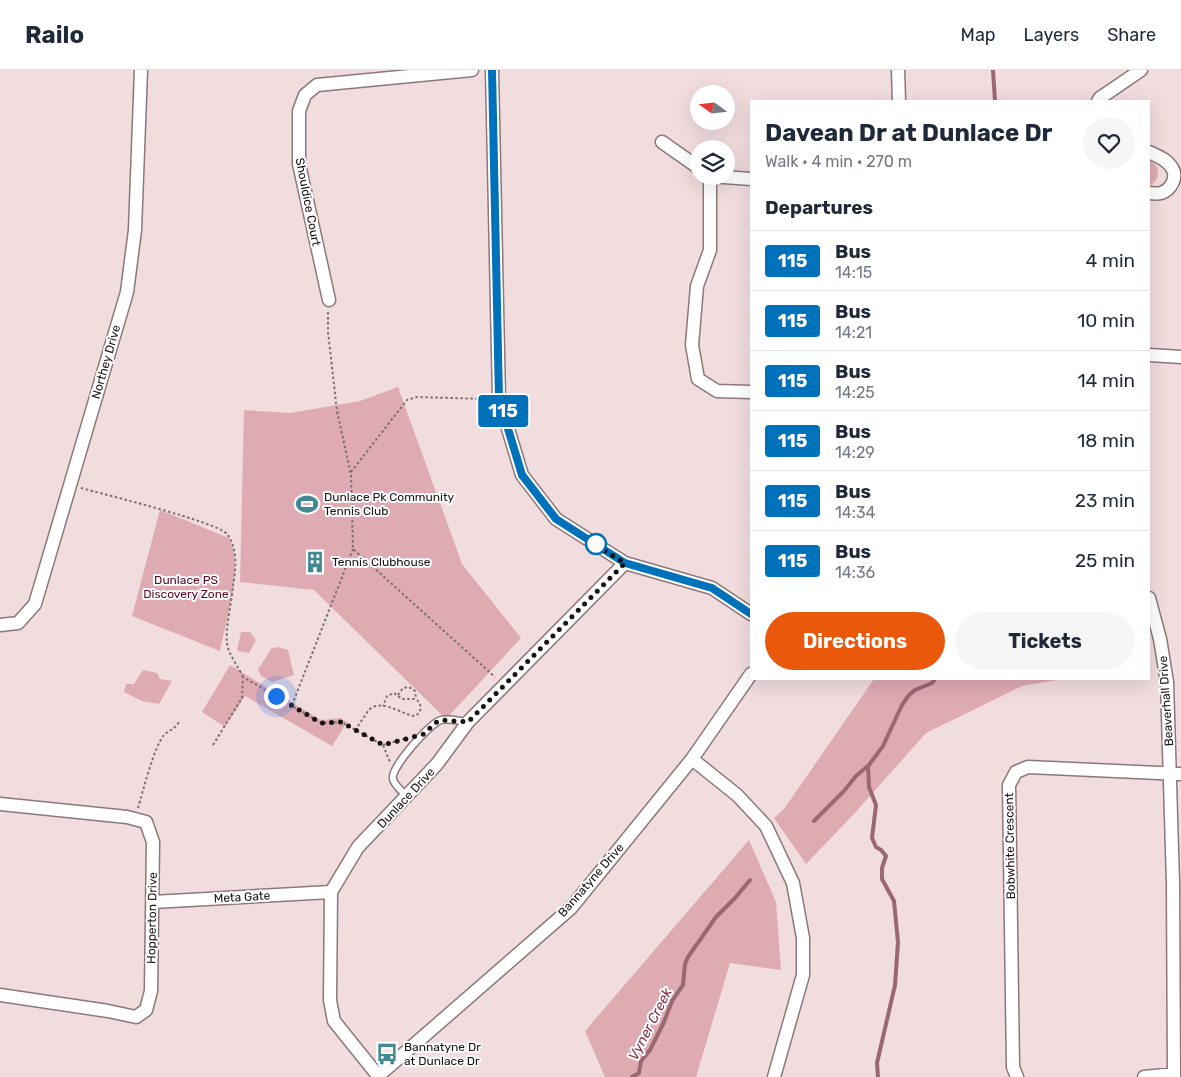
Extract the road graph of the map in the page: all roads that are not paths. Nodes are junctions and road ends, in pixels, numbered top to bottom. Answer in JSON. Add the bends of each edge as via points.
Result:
{"nodes":[{"id":1,"x":141,"y":70,"type":"edge"},
{"id":2,"x":472,"y":70,"type":"edge"},
{"id":3,"x":492,"y":70,"type":"edge"},
{"id":4,"x":898,"y":70,"type":"edge"},
{"id":5,"x":1141,"y":70,"type":"edge"},
{"id":6,"x":899,"y":100,"type":"edge"},
{"id":7,"x":1099,"y":100,"type":"edge"},
{"id":8,"x":662,"y":142,"type":"dead end"},
{"id":9,"x":1150,"y":152,"type":"edge"},
{"id":10,"x":690,"y":162,"type":"edge"},
{"id":11,"x":735,"y":178,"type":"edge"},
{"id":12,"x":750,"y":179,"type":"edge"},
{"id":13,"x":710,"y":185,"type":"edge"},
{"id":14,"x":1150,"y":193,"type":"edge"},
{"id":15,"x":329,"y":300,"type":"road end"},
{"id":16,"x":1150,"y":355,"type":"edge"},
{"id":17,"x":1181,"y":357,"type":"edge"},
{"id":18,"x":750,"y":392,"type":"edge"},
{"id":19,"x":625,"y":563,"type":"junction"},
{"id":20,"x":1150,"y":602,"type":"edge"},
{"id":21,"x":750,"y":613,"type":"edge"},
{"id":22,"x":0,"y":625,"type":"edge"},
{"id":23,"x":750,"y":675,"type":"edge"},
{"id":24,"x":468,"y":722,"type":"junction"},
{"id":25,"x":692,"y":759,"type":"junction"},
{"id":26,"x":1176,"y":774,"type":"edge"},
{"id":27,"x":407,"y":797,"type":"junction"},
{"id":28,"x":0,"y":804,"type":"edge"},
{"id":29,"x":331,"y":892,"type":"junction"},
{"id":30,"x":153,"y":902,"type":"junction"},
{"id":31,"x":0,"y":995,"type":"edge"},
{"id":32,"x":1174,"y":1076,"type":"edge"},
{"id":33,"x":378,"y":1077,"type":"edge"},
{"id":34,"x":774,"y":1077,"type":"edge"},
{"id":35,"x":1017,"y":1077,"type":"edge"},
{"id":36,"x":1144,"y":1077,"type":"edge"}],
"edges":[{"from":1,"to":22,"type":"street","name":"Northey Drive","via":[[135,230],[127,292],[35,604],[18,623]]},
{"from":2,"to":15,"type":"street","name":"Shouldice Court","via":[[317,85],[305,95],[299,111],[299,164]]},
{"from":3,"to":19,"type":"street","via":[[499,399],[522,475],[556,519]]},
{"from":4,"to":6,"type":"street"},
{"from":5,"to":7,"type":"street"},
{"from":8,"to":10,"type":"street"},
{"from":9,"to":14,"type":"street","via":[[1164,159],[1172,168],[1174,177],[1170,187],[1160,194]]},
{"from":11,"to":12,"type":"street"},
{"from":13,"to":18,"type":"street","via":[[710,250],[697,286],[692,345],[698,379],[717,391]]},
{"from":16,"to":17,"type":"street"},
{"from":19,"to":21,"type":"street","via":[[712,588]]},
{"from":19,"to":24,"type":"street","name":"Dunlace Drive"},
{"from":20,"to":26,"type":"street","name":"Beaverhall Drive","via":[[1167,682]]},
{"from":23,"to":25,"type":"street","name":"Bannatyne Drive"},
{"from":24,"to":27,"type":"street","name":"Dunlace Drive"},
{"from":24,"to":27,"type":"lane","via":[[442,720],[424,734],[394,771],[393,780]]},
{"from":25,"to":33,"type":"street","name":"Bannatyne Drive","via":[[571,908]]},
{"from":25,"to":34,"type":"street","via":[[737,794],[766,826],[793,883],[803,938],[803,975]]},
{"from":26,"to":32,"type":"street","name":"Beaverhall Drive"},
{"from":26,"to":35,"type":"street","name":"Bobwhite Crescent","via":[[1028,767],[1016,772],[1009,785],[1013,1067]]},
{"from":27,"to":29,"type":"street","name":"Dunlace Drive","via":[[358,847]]},
{"from":28,"to":30,"type":"street","name":"Hopperton Drive","via":[[146,822],[153,842]]},
{"from":29,"to":30,"type":"street","name":"Meta Gate"},
{"from":29,"to":33,"type":"street","via":[[330,1000],[334,1021]]},
{"from":30,"to":31,"type":"street","name":"Hopperton Drive","via":[[152,990],[146,1010],[136,1017]]},
{"from":32,"to":36,"type":"street"}]}
